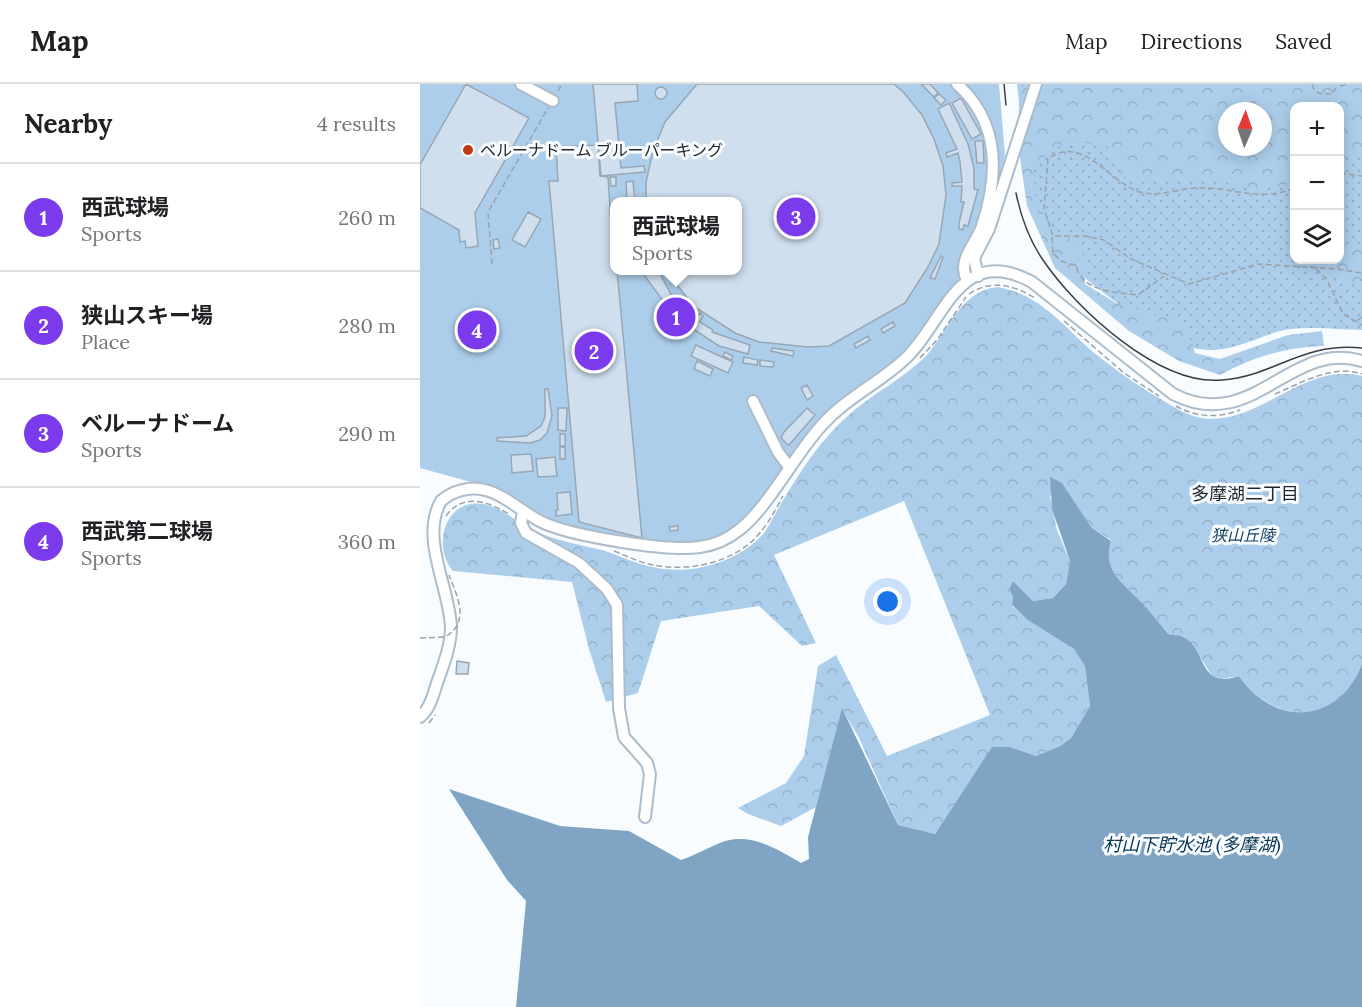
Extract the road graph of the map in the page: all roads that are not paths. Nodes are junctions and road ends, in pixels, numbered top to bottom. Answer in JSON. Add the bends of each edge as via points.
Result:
{"nodes":[{"id":1,"x":522,"y":84,"type":"edge"},
{"id":2,"x":957,"y":84,"type":"edge"},
{"id":3,"x":1036,"y":84,"type":"edge"},
{"id":4,"x":553,"y":101,"type":"road end"},
{"id":5,"x":978,"y":276,"type":"junction"},
{"id":6,"x":967,"y":281,"type":"junction"},
{"id":7,"x":1362,"y":362,"type":"edge"},
{"id":8,"x":753,"y":401,"type":"dead end"},
{"id":9,"x":789,"y":467,"type":"junction"},
{"id":10,"x":522,"y":517,"type":"junction"},
{"id":11,"x":420,"y":717,"type":"edge"},
{"id":12,"x":645,"y":818,"type":"dead end"}],
"edges":[{"from":1,"to":4,"type":"street"},
{"from":2,"to":6,"type":"street","via":[[983,115],[993,153],[982,226],[963,263]]},
{"from":3,"to":5,"type":"street","via":[[989,229],[974,258]]},
{"from":5,"to":6,"type":"street"},
{"from":5,"to":7,"type":"street","via":[[999,273],[1032,282],[1173,394],[1193,403],[1233,404],[1325,359],[1343,357]]},
{"from":6,"to":9,"type":"street","via":[[950,296],[908,357],[843,404]]},
{"from":8,"to":9,"type":"street"},
{"from":9,"to":10,"type":"street","via":[[746,525],[724,540],[702,547],[669,547],[584,535]]},
{"from":10,"to":11,"type":"street","via":[[490,492],[472,489],[449,495],[431,514],[425,531],[426,550],[447,608],[450,635],[430,702]]},
{"from":10,"to":12,"type":"street","via":[[526,533],[579,563],[607,589],[616,605],[619,708],[624,736],[647,763],[650,774]]}]}
